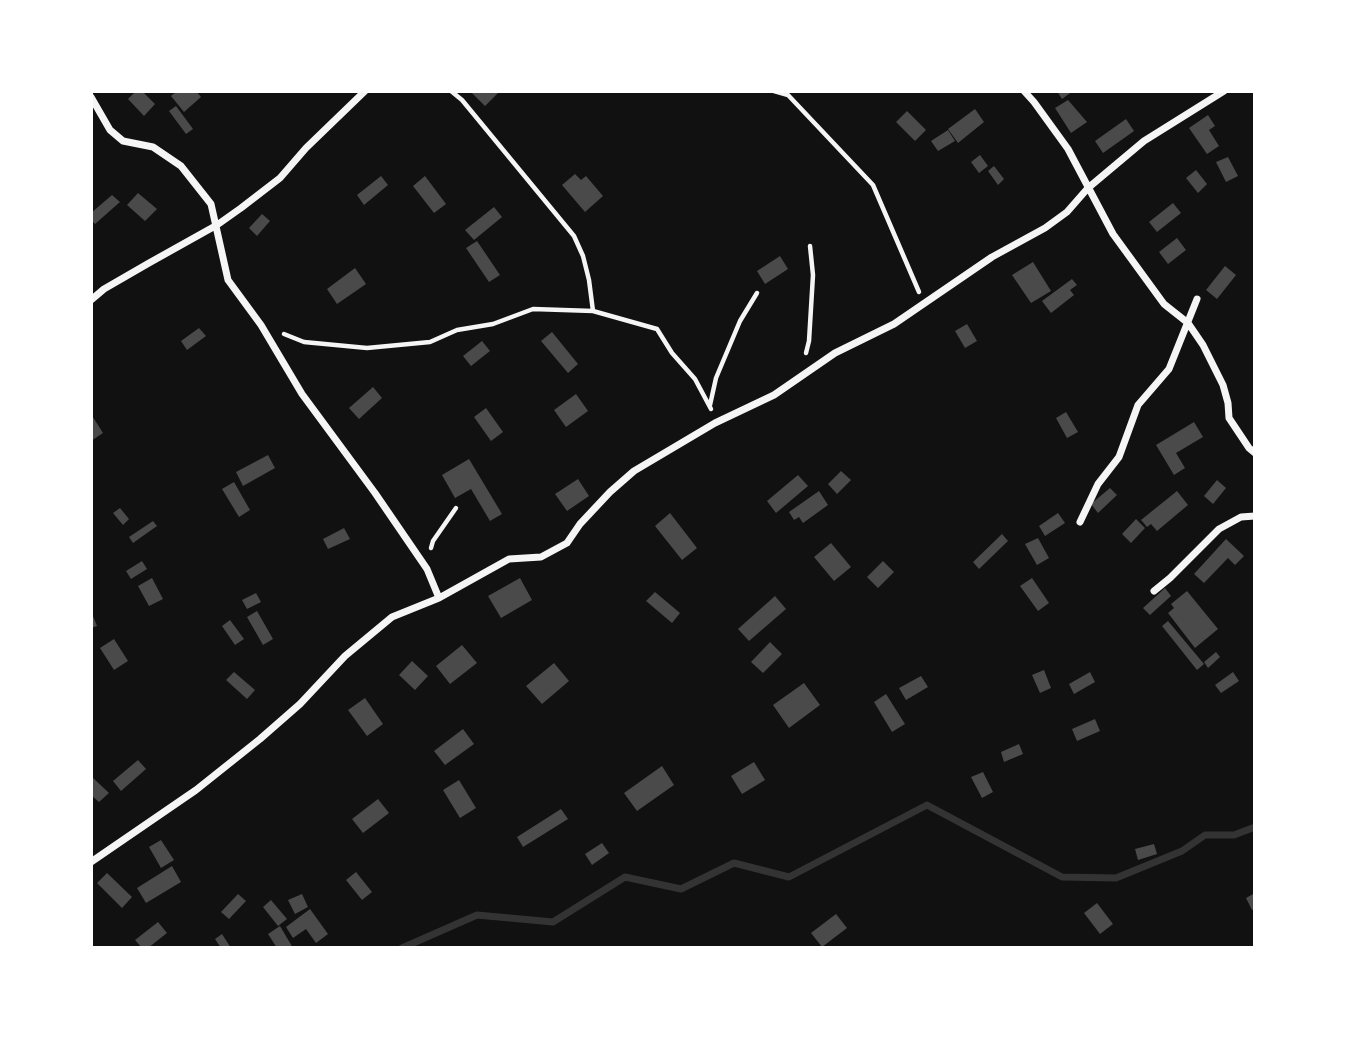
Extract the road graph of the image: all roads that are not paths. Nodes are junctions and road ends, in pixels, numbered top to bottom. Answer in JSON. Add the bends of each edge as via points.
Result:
{"nodes":[{"id":1,"x":365,"y":91,"type":"edge"},
{"id":2,"x":1024,"y":91,"type":"edge"},
{"id":3,"x":1224,"y":91,"type":"edge"},
{"id":4,"x":91,"y":97,"type":"edge"},
{"id":5,"x":1088,"y":188,"type":"junction"},
{"id":6,"x":217,"y":225,"type":"junction"},
{"id":7,"x":1197,"y":299,"type":"dead end"},
{"id":8,"x":91,"y":300,"type":"edge"},
{"id":9,"x":1188,"y":323,"type":"junction"},
{"id":10,"x":1255,"y":453,"type":"edge"},
{"id":11,"x":1255,"y":516,"type":"edge"},
{"id":12,"x":1080,"y":522,"type":"dead end"},
{"id":13,"x":1154,"y":591,"type":"dead end"},
{"id":14,"x":439,"y":598,"type":"junction"},
{"id":15,"x":91,"y":862,"type":"edge"}],
"edges":[{"from":1,"to":6,"type":"street","via":[[280,178]]},
{"from":2,"to":5,"type":"street","via":[[1068,149]]},
{"from":3,"to":5,"type":"street","via":[[1144,141]]},
{"from":4,"to":6,"type":"street","via":[[110,130],[123,141],[153,147],[181,166],[211,204]]},
{"from":5,"to":9,"type":"street","via":[[1164,304]]},
{"from":5,"to":14,"type":"street","via":[[1045,228],[992,257],[894,324],[835,353],[797,381],[634,471],[602,500],[567,543],[541,557],[509,559]]},
{"from":6,"to":8,"type":"street"},
{"from":6,"to":14,"type":"street","via":[[228,280],[302,394],[427,569]]},
{"from":7,"to":9,"type":"street"},
{"from":9,"to":10,"type":"street","via":[[1223,385],[1229,418]]},
{"from":9,"to":12,"type":"street","via":[[1169,369],[1138,405],[1119,457],[1098,485]]},
{"from":11,"to":13,"type":"street","via":[[1241,517],[1219,529]]},
{"from":14,"to":15,"type":"street","via":[[392,617],[250,748]]}]}
